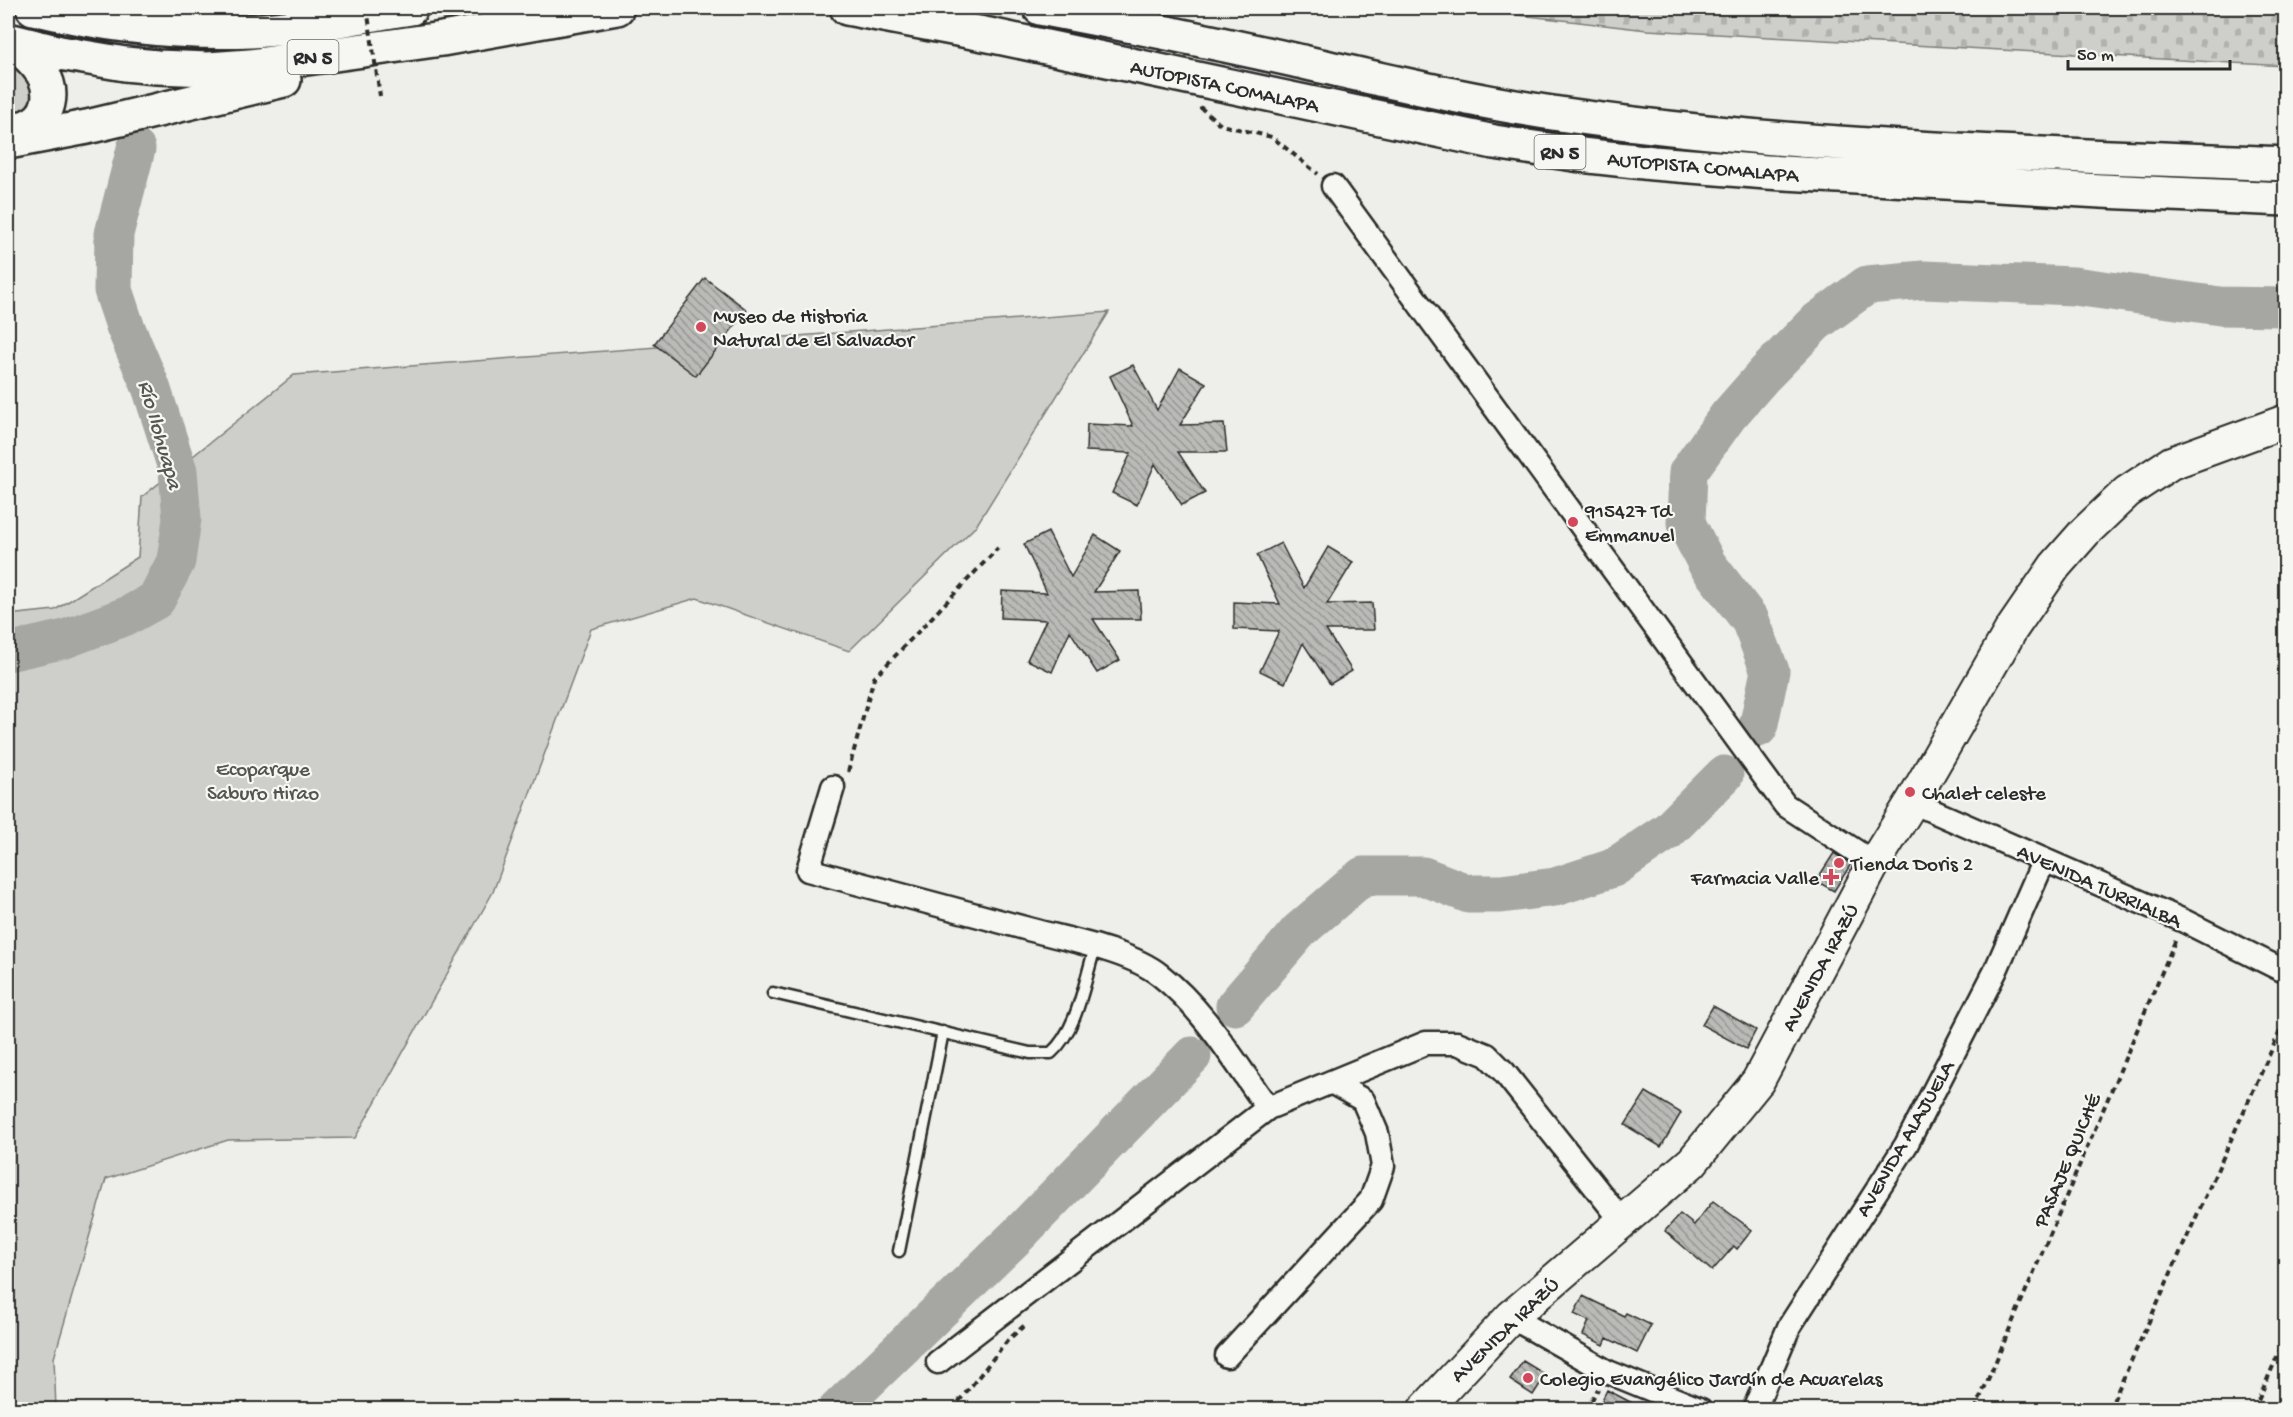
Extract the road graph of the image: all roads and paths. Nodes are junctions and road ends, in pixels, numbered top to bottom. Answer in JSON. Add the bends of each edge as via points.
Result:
{"nodes":[{"id":1,"x":33,"y":8,"type":"edge"},
{"id":2,"x":617,"y":8,"type":"edge"},
{"id":3,"x":847,"y":8,"type":"edge"},
{"id":4,"x":1040,"y":8,"type":"edge"},
{"id":5,"x":387,"y":9,"type":"edge"},
{"id":6,"x":442,"y":39,"type":"junction"},
{"id":7,"x":9,"y":41,"type":"edge"},
{"id":8,"x":380,"y":96,"type":"dead end"},
{"id":9,"x":1196,"y":104,"type":"dead end"},
{"id":10,"x":8,"y":130,"type":"edge"},
{"id":11,"x":8,"y":142,"type":"edge"},
{"id":12,"x":2286,"y":164,"type":"edge"},
{"id":13,"x":1333,"y":186,"type":"joint"},
{"id":14,"x":2286,"y":199,"type":"edge"},
{"id":15,"x":2286,"y":421,"type":"edge"},
{"id":16,"x":998,"y":548,"type":"dead end"},
{"id":17,"x":833,"y":787,"type":"joint"},
{"id":18,"x":1912,"y":802,"type":"junction"},
{"id":19,"x":2044,"y":860,"type":"junction"},
{"id":20,"x":1874,"y":863,"type":"junction"},
{"id":21,"x":2184,"y":921,"type":"junction"},
{"id":22,"x":1095,"y":948,"type":"junction"},
{"id":23,"x":2286,"y":972,"type":"edge"},
{"id":24,"x":773,"y":993,"type":"dead end"},
{"id":25,"x":2286,"y":1018,"type":"edge"},
{"id":26,"x":943,"y":1032,"type":"junction"},
{"id":27,"x":1331,"y":1082,"type":"junction"},
{"id":28,"x":1268,"y":1108,"type":"junction"},
{"id":29,"x":1622,"y":1221,"type":"junction"},
{"id":30,"x":899,"y":1251,"type":"dead end"},
{"id":31,"x":1511,"y":1317,"type":"junction"},
{"id":32,"x":2286,"y":1336,"type":"edge"},
{"id":33,"x":1227,"y":1356,"type":"dead end"},
{"id":34,"x":938,"y":1362,"type":"dead end"},
{"id":35,"x":1424,"y":1410,"type":"edge"},
{"id":36,"x":1701,"y":1410,"type":"edge"},
{"id":37,"x":1754,"y":1410,"type":"edge"},
{"id":38,"x":1975,"y":1410,"type":"edge"},
{"id":39,"x":2109,"y":1410,"type":"edge"},
{"id":40,"x":2254,"y":1410,"type":"edge"}],
"edges":[{"from":1,"to":5,"type":"highway","number":"RN 5","via":[[88,20],[193,31],[284,28]]},
{"from":2,"to":6,"type":"highway","number":"RN 5"},
{"from":3,"to":14,"type":"highway","name":"AUTOPISTA COMALAPA","number":"RN 5","via":[[1494,142],[1581,155],[1779,173]]},
{"from":4,"to":12,"type":"highway","name":"AUTOPISTA COMALAPA","number":"RN 5","via":[[1527,109],[1608,121],[1877,145]]},
{"from":5,"to":8,"type":"path","bridge":true},
{"from":6,"to":7,"type":"highway","number":"RN 5","via":[[208,69],[125,64]]},
{"from":6,"to":11,"type":"highway","via":[[242,90]]},
{"from":7,"to":10,"type":"highway","via":[[42,71],[50,96],[37,121]]},
{"from":9,"to":13,"type":"path","via":[[1221,125],[1272,137]]},
{"from":13,"to":20,"type":"street","via":[[1785,805]]},
{"from":15,"to":18,"type":"street","name":"AVENIDA IRAZÚ","via":[[2171,463],[2127,492],[2085,532],[2055,566],[2011,630]]},
{"from":16,"to":17,"type":"path","via":[[874,678],[847,776]]},
{"from":17,"to":22,"type":"street","via":[[808,870]]},
{"from":18,"to":19,"type":"street","name":"AVENIDA TURRIALBA"},
{"from":18,"to":20,"type":"street","name":"AVENIDA IRAZÚ"},
{"from":19,"to":21,"type":"street","name":"AVENIDA TURRIALBA"},
{"from":19,"to":37,"type":"street","name":"AVENIDA ALAJUELA","via":[[1995,972],[1906,1144],[1789,1327]]},
{"from":20,"to":29,"type":"street","name":"AVENIDA IRAZÚ","via":[[1758,1081],[1692,1162]]},
{"from":21,"to":23,"type":"street","name":"AVENIDA TURRIALBA"},
{"from":21,"to":38,"type":"path","name":"PASAJE QUICHÉ"},
{"from":22,"to":26,"type":"lane","via":[[1069,1032],[1051,1053],[1030,1053]]},
{"from":22,"to":28,"type":"street","via":[[1132,959],[1159,974],[1186,998]]},
{"from":24,"to":26,"type":"lane"},
{"from":25,"to":39,"type":"path"},
{"from":26,"to":30,"type":"lane"},
{"from":27,"to":28,"type":"street"},
{"from":27,"to":29,"type":"street","via":[[1426,1043],[1457,1043],[1487,1055]]},
{"from":27,"to":33,"type":"street","via":[[1363,1100],[1377,1133],[1383,1166],[1371,1200]]},
{"from":28,"to":34,"type":"street"},
{"from":29,"to":31,"type":"street","name":"AVENIDA IRAZÚ"},
{"from":31,"to":35,"type":"street","name":"AVENIDA IRAZÚ"},
{"from":31,"to":36,"type":"street","via":[[1608,1372]]},
{"from":32,"to":40,"type":"path"}]}
